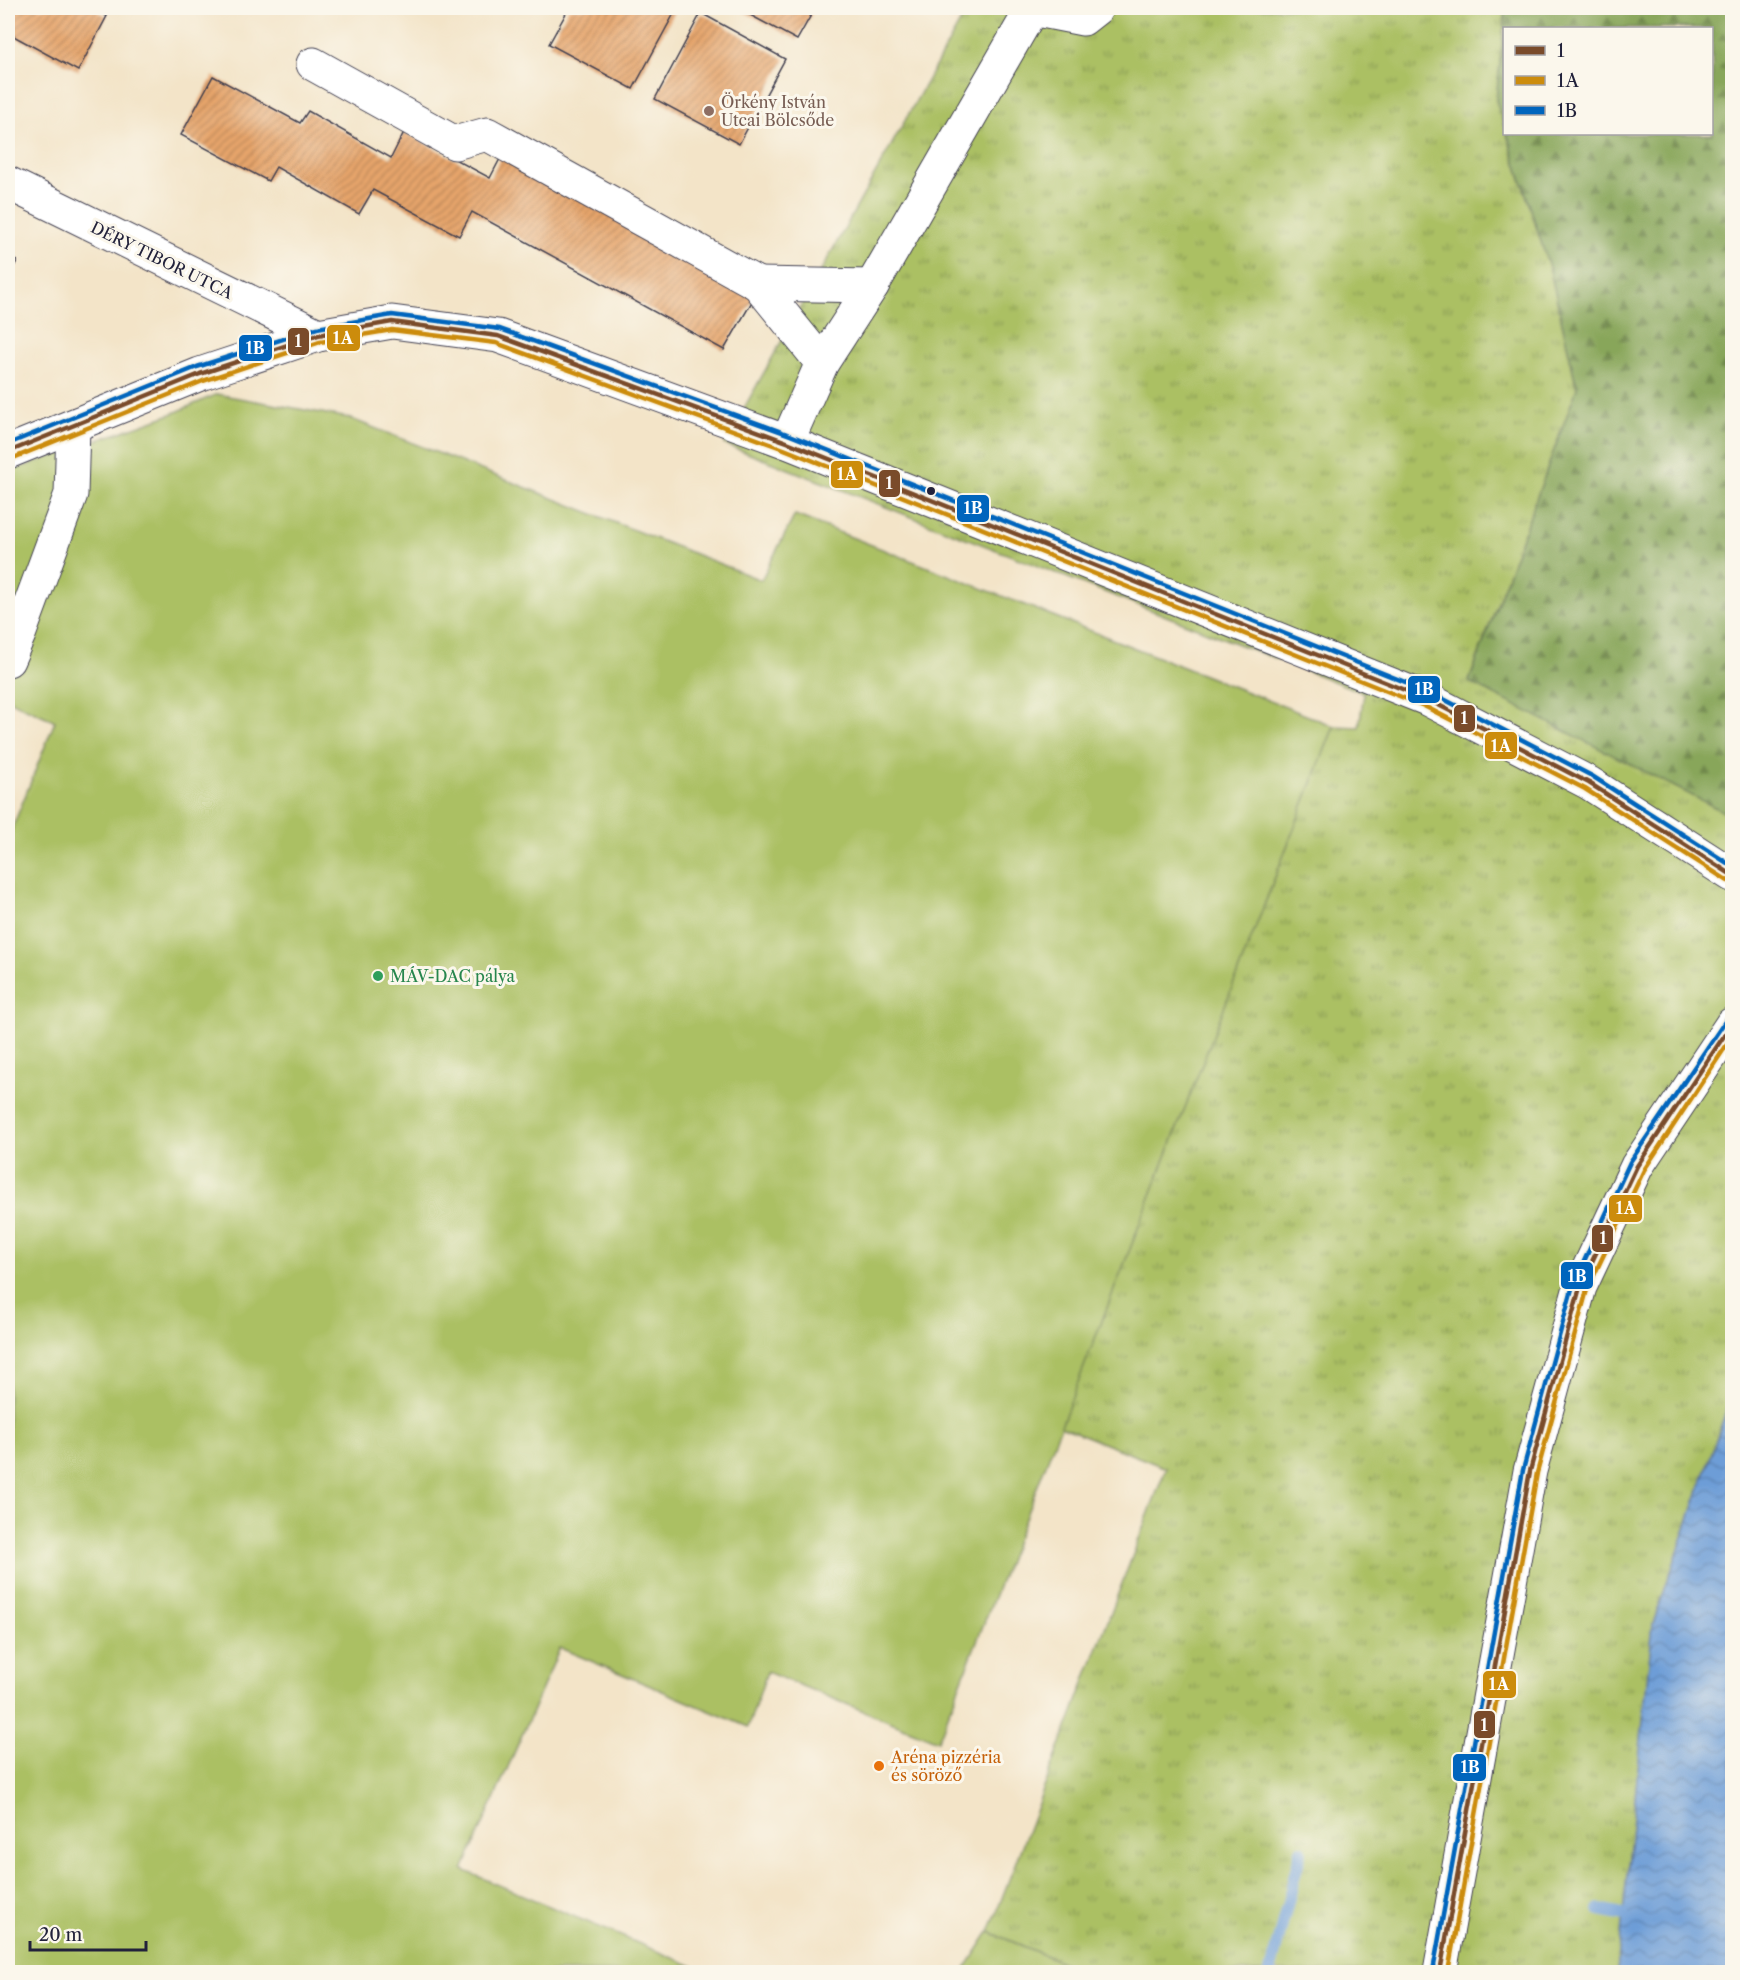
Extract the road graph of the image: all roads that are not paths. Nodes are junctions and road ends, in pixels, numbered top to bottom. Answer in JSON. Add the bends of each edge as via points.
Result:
{"nodes":[{"id":1,"x":1097,"y":8,"type":"edge"},
{"id":2,"x":313,"y":64,"type":"dead end"},
{"id":3,"x":8,"y":183,"type":"edge"},
{"id":4,"x":758,"y":284,"type":"junction"},
{"id":5,"x":872,"y":286,"type":"junction"},
{"id":6,"x":318,"y":335,"type":"junction"},
{"id":7,"x":822,"y":363,"type":"junction"},
{"id":8,"x":73,"y":428,"type":"junction"},
{"id":9,"x":786,"y":442,"type":"junction"},
{"id":10,"x":8,"y":452,"type":"edge"},
{"id":11,"x":8,"y":660,"type":"edge"},
{"id":12,"x":1732,"y":875,"type":"edge"},
{"id":13,"x":1732,"y":1024,"type":"edge"},
{"id":14,"x":1440,"y":1972,"type":"edge"}],
"edges":[{"from":1,"to":5,"type":"street","via":[[1083,19],[1032,9]]},
{"from":2,"to":4,"type":"street","via":[[455,143],[487,134]]},
{"from":3,"to":6,"type":"street","name":"DÉRY TIBOR UTCA"},
{"from":4,"to":5,"type":"street"},
{"from":4,"to":7,"type":"street"},
{"from":5,"to":7,"type":"street"},
{"from":6,"to":8,"type":"street","via":[[200,374]]},
{"from":6,"to":9,"type":"street","via":[[392,322],[498,336]]},
{"from":7,"to":9,"type":"street"},
{"from":8,"to":10,"type":"street"},
{"from":8,"to":11,"type":"street","via":[[71,494]]},
{"from":9,"to":12,"type":"street","via":[[1427,699],[1589,783]]},
{"from":13,"to":14,"type":"street","via":[[1636,1166],[1580,1287],[1530,1471]]}]}
